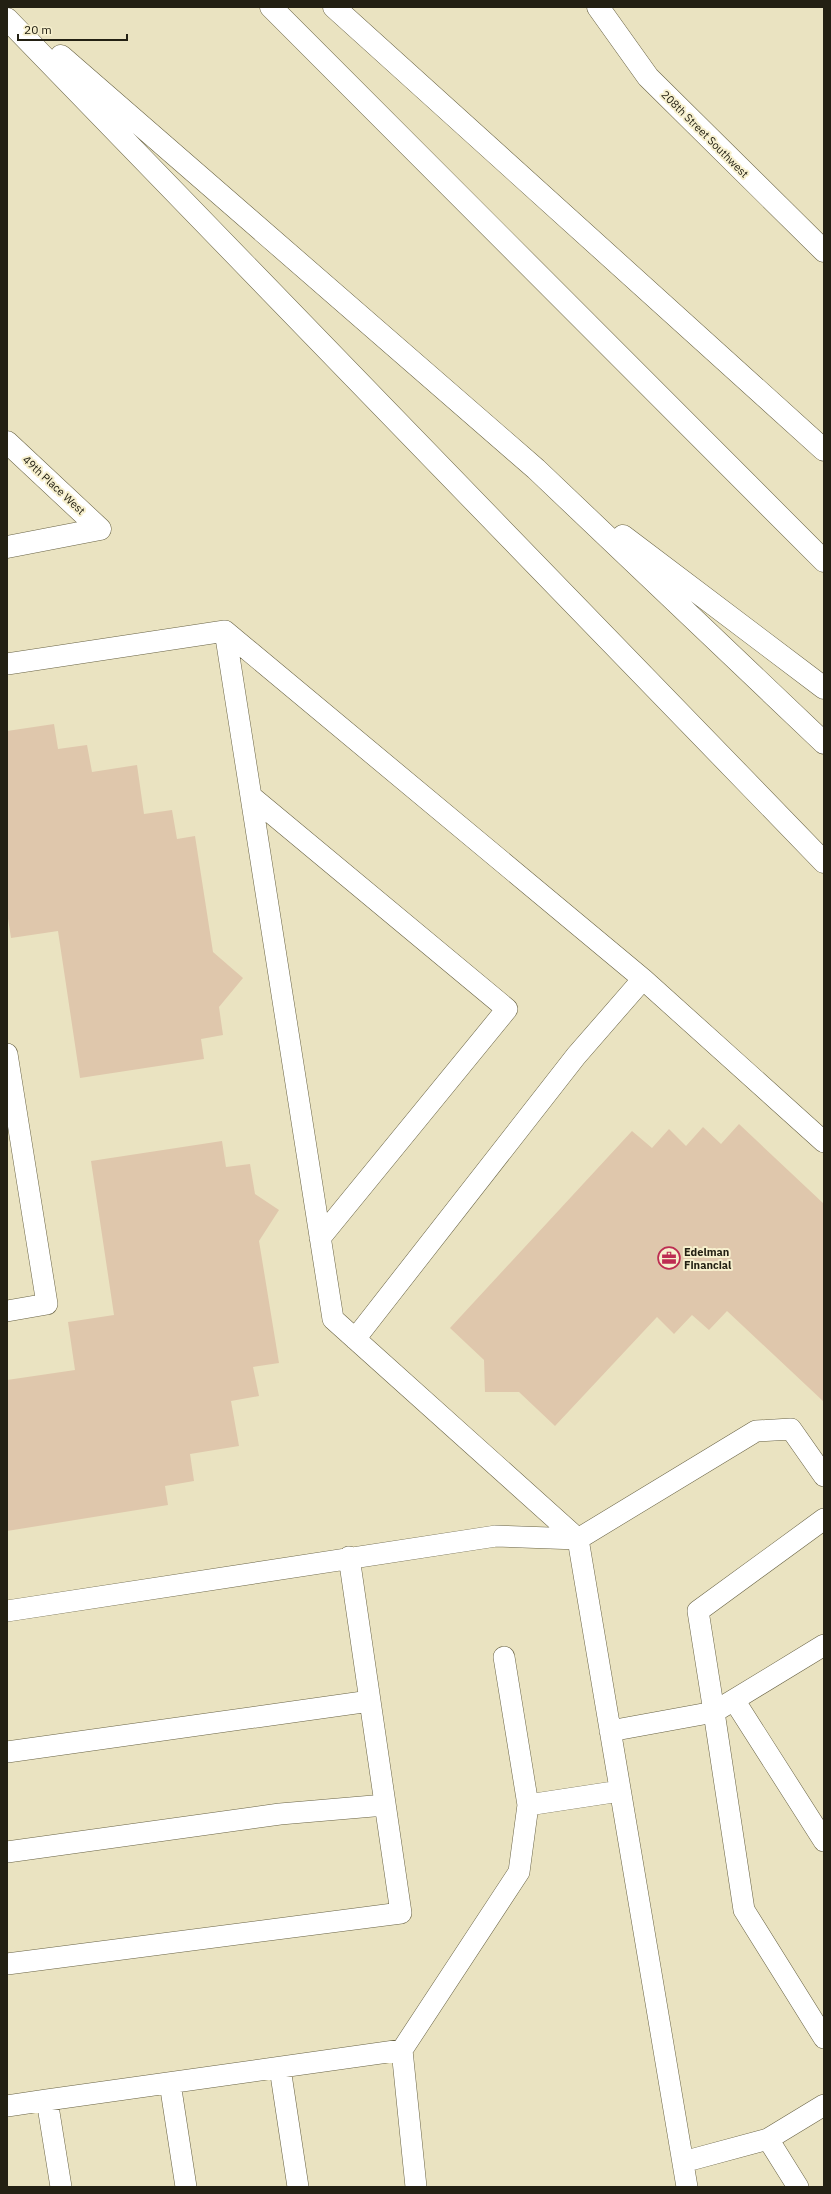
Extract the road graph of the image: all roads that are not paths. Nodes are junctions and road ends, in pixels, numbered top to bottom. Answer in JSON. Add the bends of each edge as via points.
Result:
{"nodes":[{"id":1,"x":271,"y":7,"type":"edge"},
{"id":2,"x":334,"y":7,"type":"edge"},
{"id":3,"x":598,"y":7,"type":"edge"},
{"id":4,"x":7,"y":9,"type":"edge"},
{"id":5,"x":7,"y":19,"type":"edge"},
{"id":6,"x":824,"y":252,"type":"edge"},
{"id":7,"x":7,"y":442,"type":"edge"},
{"id":8,"x":824,"y":450,"type":"edge"},
{"id":9,"x":536,"y":470,"type":"junction"},
{"id":10,"x":7,"y":547,"type":"edge"},
{"id":11,"x":824,"y":561,"type":"edge"},
{"id":12,"x":225,"y":631,"type":"junction"},
{"id":13,"x":7,"y":664,"type":"edge"},
{"id":14,"x":824,"y":688,"type":"edge"},
{"id":15,"x":824,"y":743,"type":"edge"},
{"id":16,"x":252,"y":797,"type":"junction"},
{"id":17,"x":824,"y":862,"type":"edge"},
{"id":18,"x":643,"y":979,"type":"junction"},
{"id":19,"x":7,"y":1054,"type":"edge"},
{"id":20,"x":824,"y":1142,"type":"edge"},
{"id":21,"x":320,"y":1238,"type":"junction"},
{"id":22,"x":7,"y":1311,"type":"edge"},
{"id":23,"x":354,"y":1339,"type":"junction"},
{"id":24,"x":824,"y":1476,"type":"edge"},
{"id":25,"x":824,"y":1519,"type":"edge"},
{"id":26,"x":578,"y":1539,"type":"junction"},
{"id":27,"x":349,"y":1557,"type":"junction"},
{"id":28,"x":7,"y":1611,"type":"edge"},
{"id":29,"x":824,"y":1645,"type":"edge"},
{"id":30,"x":504,"y":1657,"type":"dead end"},
{"id":31,"x":734,"y":1700,"type":"junction"},
{"id":32,"x":370,"y":1701,"type":"junction"},
{"id":33,"x":714,"y":1712,"type":"junction"},
{"id":34,"x":610,"y":1731,"type":"junction"},
{"id":35,"x":7,"y":1752,"type":"edge"},
{"id":36,"x":620,"y":1791,"type":"junction"},
{"id":37,"x":385,"y":1805,"type":"junction"},
{"id":38,"x":528,"y":1805,"type":"junction"},
{"id":39,"x":824,"y":1841,"type":"edge"},
{"id":40,"x":7,"y":1852,"type":"edge"},
{"id":41,"x":7,"y":1964,"type":"edge"},
{"id":42,"x":824,"y":2038,"type":"edge"},
{"id":43,"x":402,"y":2050,"type":"junction"},
{"id":44,"x":280,"y":2068,"type":"junction"},
{"id":45,"x":170,"y":2083,"type":"junction"},
{"id":46,"x":47,"y":2100,"type":"junction"},
{"id":47,"x":824,"y":2105,"type":"edge"},
{"id":48,"x":7,"y":2106,"type":"edge"},
{"id":49,"x":768,"y":2140,"type":"junction"},
{"id":50,"x":683,"y":2162,"type":"junction"},
{"id":51,"x":61,"y":2187,"type":"edge"},
{"id":52,"x":186,"y":2187,"type":"edge"},
{"id":53,"x":298,"y":2187,"type":"edge"},
{"id":54,"x":416,"y":2187,"type":"edge"},
{"id":55,"x":687,"y":2187,"type":"edge"},
{"id":56,"x":798,"y":2187,"type":"edge"}],
"edges":[{"from":1,"to":11,"type":"main road"},
{"from":2,"to":8,"type":"main road"},
{"from":3,"to":6,"type":"main road","name":"208th Street Southwest","via":[[648,77]]},
{"from":4,"to":9,"type":"main road"},
{"from":5,"to":17,"type":"main road"},
{"from":7,"to":10,"type":"main road","name":"49th Place West","via":[[100,529]]},
{"from":9,"to":14,"type":"main road"},
{"from":9,"to":15,"type":"main road"},
{"from":12,"to":13,"type":"lane"},
{"from":12,"to":16,"type":"lane"},
{"from":12,"to":18,"type":"lane"},
{"from":16,"to":21,"type":"lane"},
{"from":16,"to":21,"type":"lane","via":[[506,1009]]},
{"from":18,"to":20,"type":"lane"},
{"from":18,"to":23,"type":"lane","via":[[576,1056]]},
{"from":19,"to":22,"type":"lane","via":[[47,1304]]},
{"from":21,"to":23,"type":"lane","via":[[333,1319]]},
{"from":23,"to":26,"type":"lane"},
{"from":24,"to":26,"type":"lane","via":[[791,1428],[756,1431]]},
{"from":25,"to":33,"type":"lane","via":[[698,1611]]},
{"from":26,"to":27,"type":"lane","via":[[496,1536]]},
{"from":26,"to":34,"type":"lane"},
{"from":27,"to":28,"type":"lane"},
{"from":27,"to":32,"type":"lane"},
{"from":29,"to":31,"type":"lane"},
{"from":30,"to":38,"type":"lane"},
{"from":31,"to":33,"type":"lane"},
{"from":31,"to":39,"type":"lane"},
{"from":32,"to":35,"type":"lane"},
{"from":32,"to":37,"type":"lane"},
{"from":33,"to":34,"type":"lane"},
{"from":33,"to":42,"type":"lane","via":[[744,1910]]},
{"from":34,"to":36,"type":"lane"},
{"from":36,"to":38,"type":"lane"},
{"from":36,"to":50,"type":"lane"},
{"from":37,"to":40,"type":"lane","via":[[280,1814]]},
{"from":37,"to":41,"type":"lane","via":[[401,1914]]},
{"from":38,"to":43,"type":"lane","via":[[519,1872]]},
{"from":43,"to":44,"type":"lane"},
{"from":43,"to":54,"type":"lane"},
{"from":44,"to":45,"type":"lane"},
{"from":44,"to":53,"type":"lane"},
{"from":45,"to":46,"type":"lane"},
{"from":45,"to":52,"type":"lane"},
{"from":46,"to":48,"type":"lane"},
{"from":46,"to":51,"type":"lane"},
{"from":47,"to":49,"type":"lane"},
{"from":49,"to":50,"type":"lane"},
{"from":49,"to":56,"type":"lane"},
{"from":50,"to":55,"type":"lane"}]}
